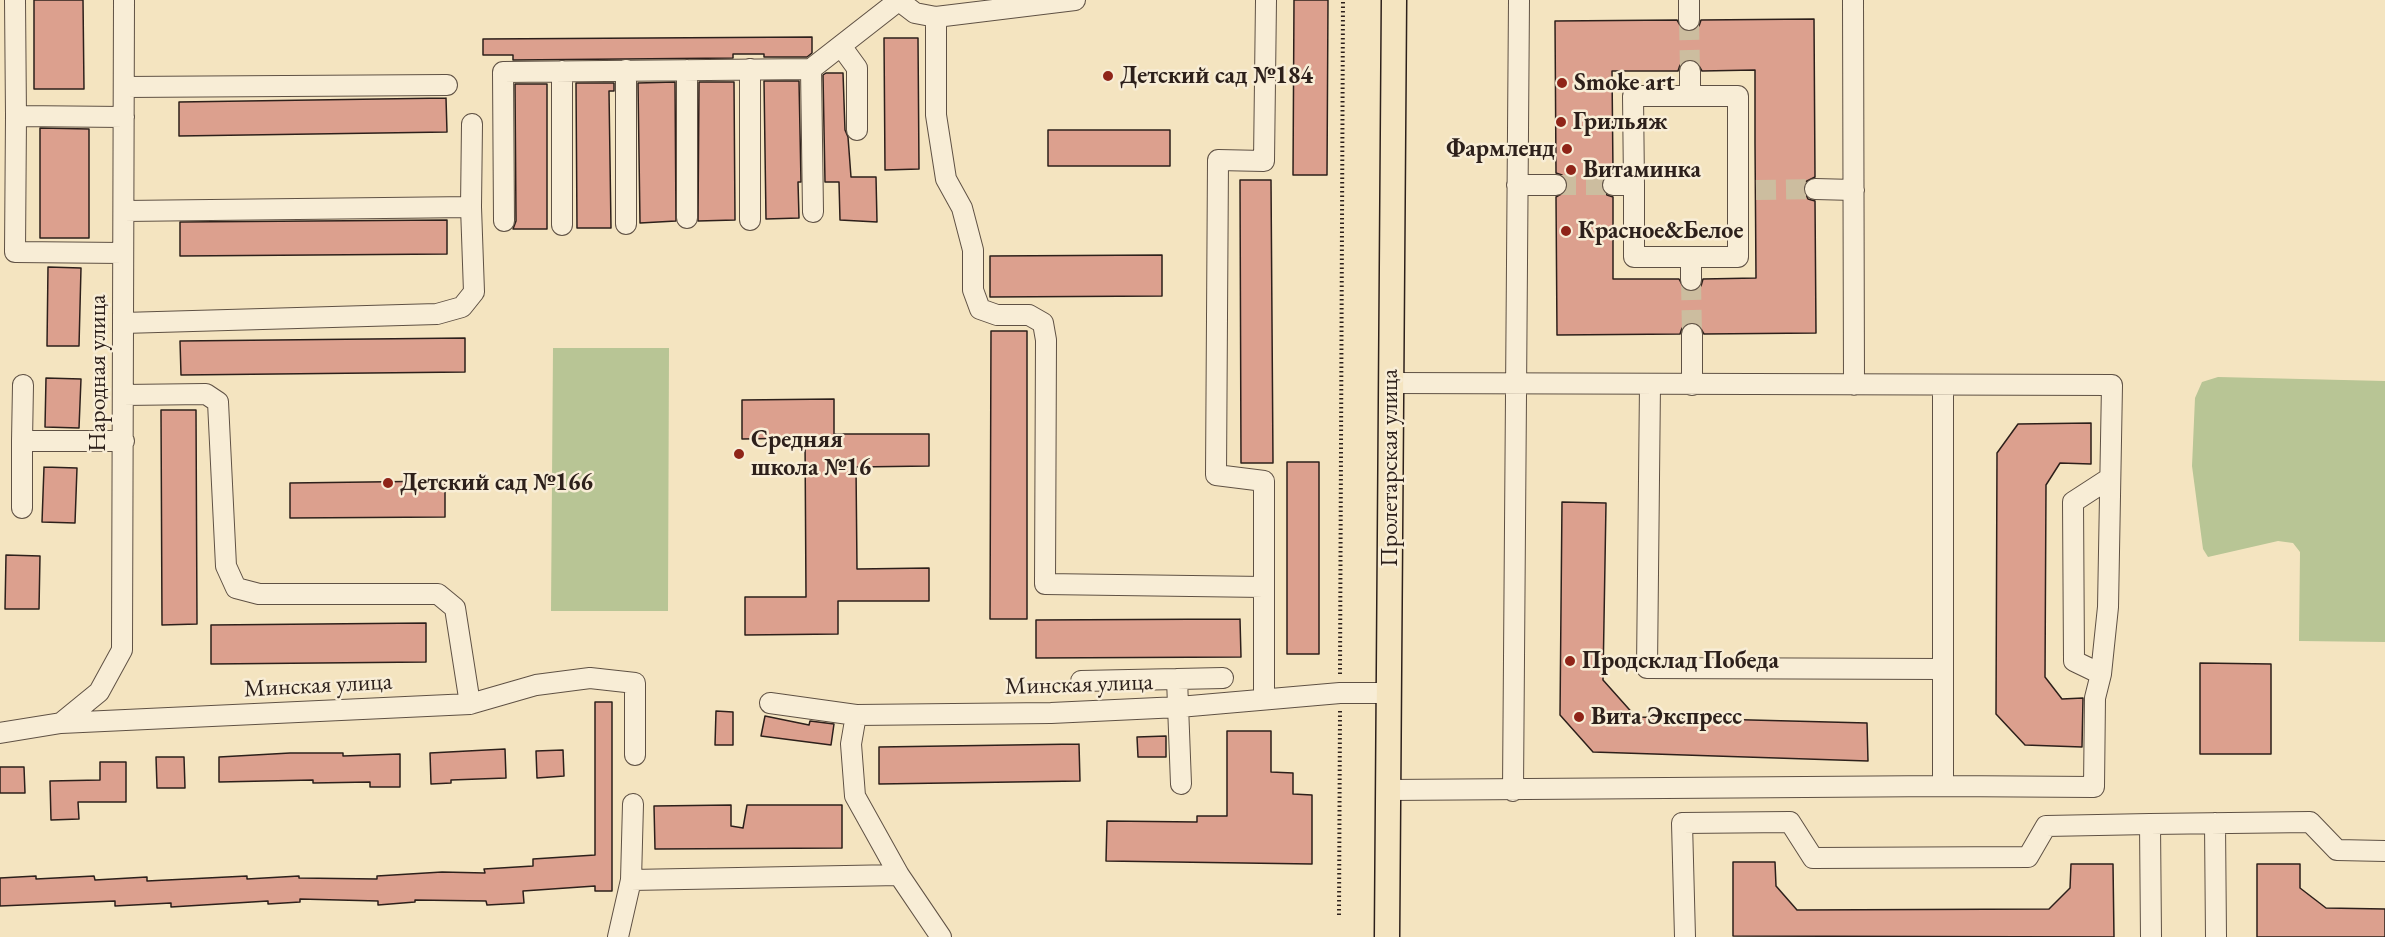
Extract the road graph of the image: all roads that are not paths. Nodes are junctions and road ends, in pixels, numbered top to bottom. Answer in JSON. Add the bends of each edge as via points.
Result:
{"nodes":[{"id":1,"x":15,"y":0,"type":"edge"},
{"id":2,"x":124,"y":0,"type":"edge"},
{"id":3,"x":898,"y":0,"type":"edge"},
{"id":4,"x":1075,"y":0,"type":"edge"},
{"id":5,"x":1266,"y":0,"type":"edge"},
{"id":6,"x":1394,"y":0,"type":"edge"},
{"id":7,"x":1519,"y":0,"type":"edge"},
{"id":8,"x":1689,"y":0,"type":"edge"},
{"id":9,"x":1852,"y":0,"type":"edge"},
{"id":10,"x":980,"y":6,"type":"edge"},
{"id":11,"x":936,"y":17,"type":"junction"},
{"id":12,"x":1689,"y":20,"type":"tunnel mouth"},
{"id":13,"x":841,"y":46,"type":"junction"},
{"id":14,"x":750,"y":69,"type":"junction"},
{"id":15,"x":811,"y":69,"type":"junction"},
{"id":16,"x":626,"y":70,"type":"junction"},
{"id":17,"x":687,"y":70,"type":"junction"},
{"id":18,"x":1689,"y":70,"type":"tunnel mouth"},
{"id":19,"x":562,"y":71,"type":"junction"},
{"id":20,"x":447,"y":85,"type":"dead end"},
{"id":21,"x":124,"y":87,"type":"junction"},
{"id":22,"x":1690,"y":96,"type":"junction"},
{"id":23,"x":16,"y":116,"type":"junction"},
{"id":24,"x":124,"y":117,"type":"junction"},
{"id":25,"x":472,"y":124,"type":"dead end"},
{"id":26,"x":857,"y":130,"type":"dead end"},
{"id":27,"x":1634,"y":185,"type":"junction"},
{"id":28,"x":1517,"y":186,"type":"junction"},
{"id":29,"x":1556,"y":186,"type":"tunnel mouth"},
{"id":30,"x":1613,"y":186,"type":"tunnel mouth"},
{"id":31,"x":1815,"y":189,"type":"tunnel mouth"},
{"id":32,"x":1854,"y":190,"type":"junction"},
{"id":33,"x":471,"y":207,"type":"junction"},
{"id":34,"x":124,"y":211,"type":"junction"},
{"id":35,"x":813,"y":212,"type":"dead end"},
{"id":36,"x":687,"y":218,"type":"dead end"},
{"id":37,"x":750,"y":220,"type":"dead end"},
{"id":38,"x":504,"y":221,"type":"dead end"},
{"id":39,"x":626,"y":224,"type":"dead end"},
{"id":40,"x":562,"y":225,"type":"dead end"},
{"id":41,"x":123,"y":253,"type":"junction"},
{"id":42,"x":1691,"y":257,"type":"junction"},
{"id":43,"x":1691,"y":279,"type":"tunnel mouth"},
{"id":44,"x":123,"y":323,"type":"junction"},
{"id":45,"x":1692,"y":334,"type":"tunnel mouth"},
{"id":46,"x":1391,"y":383,"type":"junction"},
{"id":47,"x":1515,"y":384,"type":"junction"},
{"id":48,"x":1650,"y":384,"type":"junction"},
{"id":49,"x":23,"y":385,"type":"dead end"},
{"id":50,"x":1692,"y":385,"type":"junction"},
{"id":51,"x":1943,"y":385,"type":"junction"},
{"id":52,"x":1854,"y":386,"type":"junction"},
{"id":53,"x":123,"y":395,"type":"junction"},
{"id":54,"x":22,"y":441,"type":"junction"},
{"id":55,"x":124,"y":441,"type":"junction"},
{"id":56,"x":2110,"y":478,"type":"junction"},
{"id":57,"x":22,"y":508,"type":"dead end"},
{"id":58,"x":1264,"y":587,"type":"junction"},
{"id":59,"x":1943,"y":669,"type":"junction"},
{"id":60,"x":2101,"y":674,"type":"junction"},
{"id":61,"x":1223,"y":678,"type":"dead end"},
{"id":62,"x":1178,"y":679,"type":"junction"},
{"id":63,"x":1081,"y":681,"type":"dead end"},
{"id":64,"x":1389,"y":693,"type":"junction"},
{"id":65,"x":1264,"y":699,"type":"junction"},
{"id":66,"x":770,"y":703,"type":"dead end"},
{"id":67,"x":470,"y":704,"type":"junction"},
{"id":68,"x":1179,"y":707,"type":"junction"},
{"id":69,"x":856,"y":715,"type":"junction"},
{"id":70,"x":61,"y":723,"type":"junction"},
{"id":71,"x":0,"y":733,"type":"edge"},
{"id":72,"x":636,"y":755,"type":"dead end"},
{"id":73,"x":1181,"y":783,"type":"dead end"},
{"id":74,"x":1943,"y":786,"type":"junction"},
{"id":75,"x":1389,"y":790,"type":"junction"},
{"id":76,"x":1513,"y":791,"type":"junction"},
{"id":77,"x":633,"y":804,"type":"dead end"},
{"id":78,"x":2216,"y":823,"type":"junction"},
{"id":79,"x":2150,"y":824,"type":"junction"},
{"id":80,"x":2385,"y":851,"type":"edge"},
{"id":81,"x":899,"y":875,"type":"junction"},
{"id":82,"x":631,"y":880,"type":"junction"},
{"id":83,"x":618,"y":937,"type":"edge"},
{"id":84,"x":941,"y":937,"type":"edge"},
{"id":85,"x":1388,"y":937,"type":"edge"},
{"id":86,"x":1685,"y":937,"type":"edge"},
{"id":87,"x":2151,"y":937,"type":"edge"},
{"id":88,"x":2216,"y":937,"type":"edge"}],
"edges":[{"from":1,"to":23,"type":"street"},
{"from":2,"to":21,"type":"street","name":"Народная улица"},
{"from":3,"to":11,"type":"street","via":[[915,13]]},
{"from":3,"to":13,"type":"street"},
{"from":4,"to":10,"type":"street"},
{"from":5,"to":58,"type":"street","via":[[1264,161],[1218,160],[1216,463],[1216,475],[1264,481]]},
{"from":6,"to":46,"type":"main road","name":"Пролетарская улица"},
{"from":7,"to":28,"type":"street"},
{"from":8,"to":12,"type":"street"},
{"from":9,"to":32,"type":"street"},
{"from":10,"to":11,"type":"street"},
{"from":11,"to":58,"type":"street","via":[[936,115],[946,179],[962,208],[973,250],[973,290],[980,309],[997,315],[1029,315],[1043,323],[1045,584]]},
{"from":13,"to":15,"type":"street"},
{"from":13,"to":26,"type":"street","via":[[857,68]]},
{"from":14,"to":15,"type":"street"},
{"from":14,"to":17,"type":"street"},
{"from":14,"to":37,"type":"street"},
{"from":15,"to":35,"type":"street"},
{"from":16,"to":17,"type":"street"},
{"from":16,"to":19,"type":"street"},
{"from":16,"to":39,"type":"street"},
{"from":17,"to":36,"type":"street"},
{"from":18,"to":22,"type":"street"},
{"from":19,"to":38,"type":"street","via":[[504,72]]},
{"from":19,"to":40,"type":"street"},
{"from":20,"to":21,"type":"street"},
{"from":21,"to":24,"type":"street","name":"Народная улица"},
{"from":22,"to":27,"type":"street","via":[[1634,96]]},
{"from":22,"to":42,"type":"street","via":[[1738,96],[1747,190],[1738,257]]},
{"from":23,"to":24,"type":"street"},
{"from":23,"to":41,"type":"street","via":[[15,252]]},
{"from":24,"to":34,"type":"street","name":"Народная улица"},
{"from":25,"to":33,"type":"street"},
{"from":27,"to":30,"type":"street"},
{"from":27,"to":42,"type":"street","via":[[1634,257]]},
{"from":28,"to":29,"type":"street"},
{"from":28,"to":47,"type":"street"},
{"from":31,"to":32,"type":"street"},
{"from":32,"to":52,"type":"street"},
{"from":33,"to":34,"type":"street"},
{"from":33,"to":44,"type":"street","via":[[474,292],[462,307],[437,314]]},
{"from":34,"to":41,"type":"street","name":"Народная улица"},
{"from":41,"to":44,"type":"street","name":"Народная улица"},
{"from":42,"to":43,"type":"street"},
{"from":44,"to":53,"type":"street","name":"Народная улица"},
{"from":45,"to":50,"type":"street"},
{"from":46,"to":47,"type":"street"},
{"from":46,"to":64,"type":"main road","name":"Пролетарская улица"},
{"from":47,"to":48,"type":"street"},
{"from":47,"to":76,"type":"street"},
{"from":48,"to":50,"type":"street"},
{"from":48,"to":59,"type":"street","via":[[1647,668]]},
{"from":49,"to":54,"type":"street"},
{"from":50,"to":52,"type":"street"},
{"from":51,"to":52,"type":"street"},
{"from":51,"to":56,"type":"street","via":[[2112,385]]},
{"from":51,"to":59,"type":"street"},
{"from":53,"to":55,"type":"street","name":"Народная улица"},
{"from":53,"to":67,"type":"street","via":[[206,394],[218,402],[226,566],[236,588],[259,594],[438,594],[455,608]]},
{"from":54,"to":55,"type":"street"},
{"from":54,"to":57,"type":"street"},
{"from":55,"to":70,"type":"street","name":"Народная улица","via":[[122,650],[99,692]]},
{"from":56,"to":60,"type":"street","via":[[2108,607]]},
{"from":56,"to":60,"type":"street","via":[[2073,502],[2074,661]]},
{"from":58,"to":65,"type":"street"},
{"from":59,"to":74,"type":"street"},
{"from":60,"to":74,"type":"street","via":[[2095,698],[2094,787]]},
{"from":61,"to":62,"type":"street"},
{"from":62,"to":63,"type":"street"},
{"from":62,"to":68,"type":"street"},
{"from":64,"to":65,"type":"street","name":"Минская улица"},
{"from":64,"to":75,"type":"main road","name":"Пролетарская улица"},
{"from":65,"to":68,"type":"street","name":"Минская улица"},
{"from":66,"to":69,"type":"street","name":"Минская улица"},
{"from":67,"to":70,"type":"street","name":"Минская улица"},
{"from":67,"to":72,"type":"street","name":"Минская улица","via":[[536,685],[590,678],[636,683]]},
{"from":68,"to":69,"type":"street","name":"Минская улица"},
{"from":68,"to":73,"type":"street"},
{"from":69,"to":81,"type":"street","via":[[851,744],[855,796]]},
{"from":70,"to":71,"type":"street","name":"Минская улица"},
{"from":74,"to":76,"type":"street"},
{"from":75,"to":76,"type":"street"},
{"from":75,"to":85,"type":"main road","name":"Пролетарская улица"},
{"from":77,"to":82,"type":"street"},
{"from":78,"to":79,"type":"street"},
{"from":78,"to":80,"type":"street","via":[[2310,822],[2337,850]]},
{"from":78,"to":88,"type":"street"},
{"from":79,"to":86,"type":"street","via":[[2046,826],[2028,857],[1813,858],[1790,822],[1682,823]]},
{"from":79,"to":87,"type":"street"},
{"from":81,"to":82,"type":"street"},
{"from":81,"to":84,"type":"street"},
{"from":82,"to":83,"type":"street"}]}
